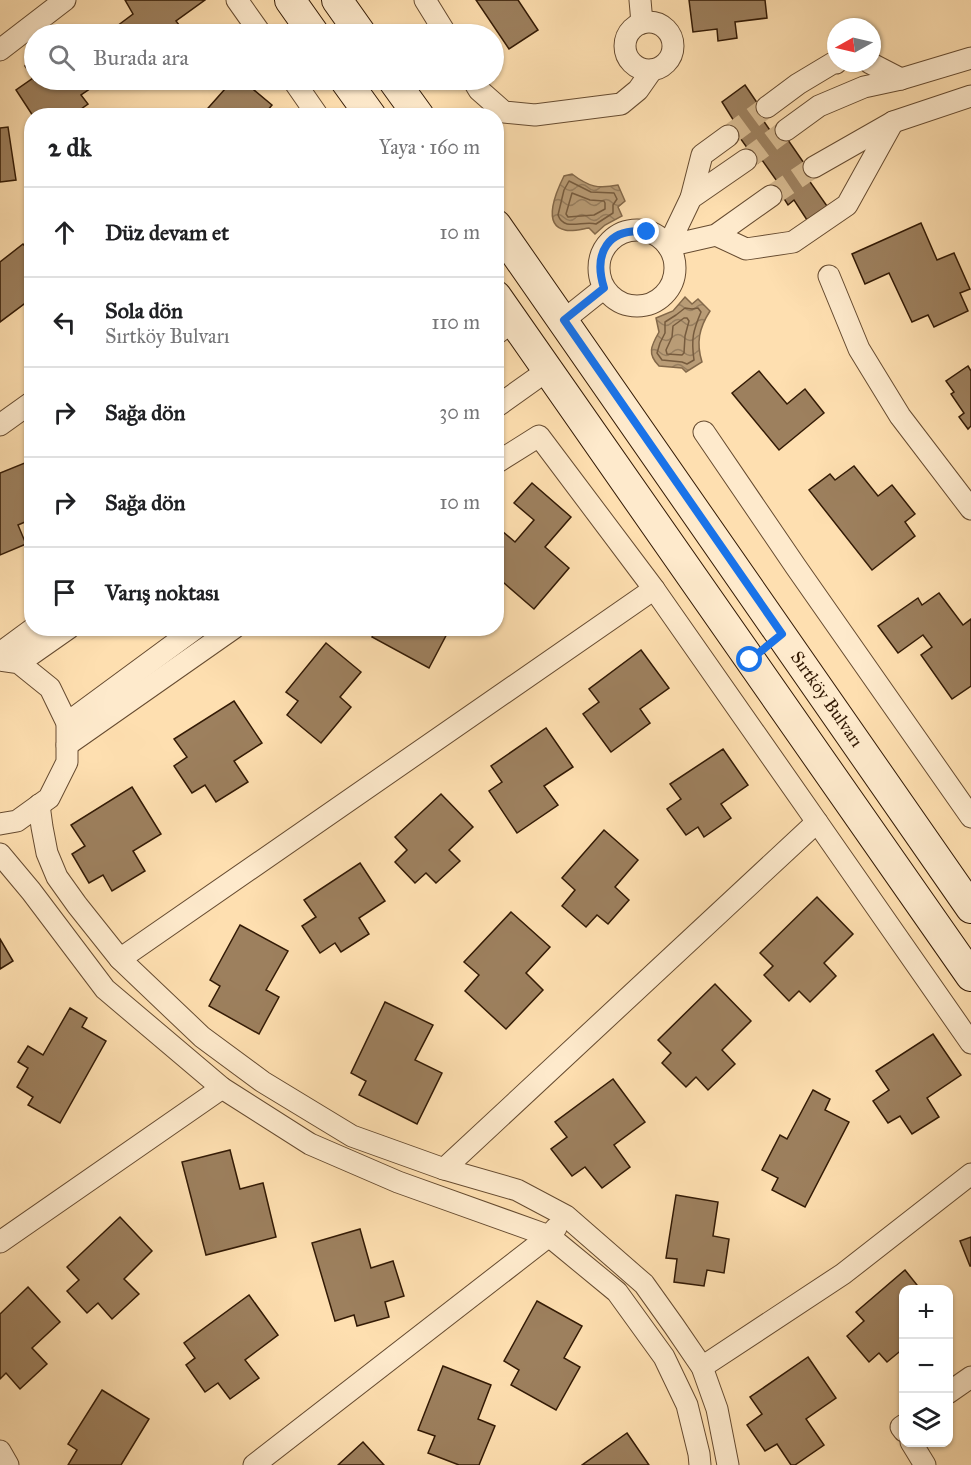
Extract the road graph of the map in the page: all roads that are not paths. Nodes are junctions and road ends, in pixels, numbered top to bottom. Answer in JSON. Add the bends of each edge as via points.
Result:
{"nodes":[{"id":1,"x":65,"y":0,"type":"edge"},
{"id":2,"x":237,"y":0,"type":"edge"},
{"id":3,"x":290,"y":0,"type":"edge"},
{"id":4,"x":337,"y":0,"type":"edge"},
{"id":5,"x":425,"y":0,"type":"edge"},
{"id":6,"x":640,"y":0,"type":"edge"},
{"id":7,"x":642,"y":23,"type":"junction"},
{"id":8,"x":34,"y":24,"type":"edge"},
{"id":9,"x":254,"y":24,"type":"edge"},
{"id":10,"x":307,"y":24,"type":"edge"},
{"id":11,"x":354,"y":24,"type":"edge"},
{"id":12,"x":440,"y":24,"type":"edge"},
{"id":13,"x":24,"y":32,"type":"edge"},
{"id":14,"x":0,"y":50,"type":"edge"},
{"id":15,"x":971,"y":58,"type":"edge"},
{"id":16,"x":827,"y":67,"type":"edge"},
{"id":17,"x":881,"y":68,"type":"edge"},
{"id":18,"x":652,"y":70,"type":"junction"},
{"id":19,"x":902,"y":79,"type":"junction"},
{"id":20,"x":300,"y":90,"type":"edge"},
{"id":21,"x":352,"y":90,"type":"edge"},
{"id":22,"x":400,"y":90,"type":"edge"},
{"id":23,"x":479,"y":90,"type":"edge"},
{"id":24,"x":971,"y":96,"type":"edge"},
{"id":25,"x":767,"y":107,"type":"tunnel mouth"},
{"id":26,"x":312,"y":108,"type":"edge"},
{"id":27,"x":364,"y":108,"type":"edge"},
{"id":28,"x":413,"y":108,"type":"edge"},
{"id":29,"x":499,"y":108,"type":"edge"},
{"id":30,"x":504,"y":112,"type":"edge"},
{"id":31,"x":893,"y":122,"type":"junction"},
{"id":32,"x":786,"y":130,"type":"tunnel mouth"},
{"id":33,"x":728,"y":136,"type":"tunnel mouth"},
{"id":34,"x":746,"y":160,"type":"tunnel mouth"},
{"id":35,"x":814,"y":167,"type":"tunnel mouth"},
{"id":36,"x":771,"y":196,"type":"tunnel mouth"},
{"id":37,"x":691,"y":198,"type":"junction"},
{"id":38,"x":716,"y":235,"type":"junction"},
{"id":39,"x":504,"y":236,"type":"edge"},
{"id":40,"x":668,"y":246,"type":"junction"},
{"id":41,"x":829,"y":276,"type":"dead end"},
{"id":42,"x":604,"y":288,"type":"junction"},
{"id":43,"x":556,"y":309,"type":"junction"},
{"id":44,"x":505,"y":328,"type":"edge"},
{"id":45,"x":581,"y":345,"type":"junction"},
{"id":46,"x":548,"y":370,"type":"junction"},
{"id":47,"x":504,"y":401,"type":"edge"},
{"id":48,"x":24,"y":408,"type":"edge"},
{"id":49,"x":0,"y":425,"type":"edge"},
{"id":50,"x":705,"y":432,"type":"dead end"},
{"id":51,"x":504,"y":458,"type":"edge"},
{"id":52,"x":971,"y":509,"type":"edge"},
{"id":53,"x":654,"y":589,"type":"junction"},
{"id":54,"x":782,"y":634,"type":"junction"},
{"id":55,"x":24,"y":635,"type":"edge"},
{"id":56,"x":54,"y":636,"type":"edge"},
{"id":57,"x":185,"y":636,"type":"edge"},
{"id":58,"x":223,"y":636,"type":"edge"},
{"id":59,"x":0,"y":653,"type":"edge"},
{"id":60,"x":750,"y":660,"type":"junction"},
{"id":61,"x":9,"y":661,"type":"edge"},
{"id":62,"x":67,"y":723,"type":"junction"},
{"id":63,"x":67,"y":746,"type":"junction"},
{"id":64,"x":39,"y":805,"type":"junction"},
{"id":65,"x":971,"y":817,"type":"edge"},
{"id":66,"x":817,"y":822,"type":"junction"},
{"id":67,"x":0,"y":824,"type":"edge"},
{"id":68,"x":0,"y":854,"type":"edge"},
{"id":69,"x":971,"y":908,"type":"edge"},
{"id":70,"x":120,"y":959,"type":"junction"},
{"id":71,"x":971,"y":976,"type":"edge"},
{"id":72,"x":971,"y":1043,"type":"edge"},
{"id":73,"x":222,"y":1088,"type":"junction"},
{"id":74,"x":444,"y":1169,"type":"junction"},
{"id":75,"x":971,"y":1174,"type":"edge"},
{"id":76,"x":566,"y":1216,"type":"junction"},
{"id":77,"x":549,"y":1236,"type":"junction"},
{"id":78,"x":0,"y":1242,"type":"edge"},
{"id":79,"x":702,"y":1368,"type":"junction"},
{"id":80,"x":971,"y":1377,"type":"edge"},
{"id":81,"x":953,"y":1390,"type":"edge"},
{"id":82,"x":914,"y":1447,"type":"edge"},
{"id":83,"x":0,"y":1451,"type":"edge"},
{"id":84,"x":8,"y":1465,"type":"edge"},
{"id":85,"x":254,"y":1465,"type":"edge"},
{"id":86,"x":700,"y":1465,"type":"edge"},
{"id":87,"x":728,"y":1465,"type":"edge"},
{"id":88,"x":925,"y":1465,"type":"edge"}],
"edges":[{"from":1,"to":8,"type":"street"},
{"from":2,"to":9,"type":"street"},
{"from":3,"to":10,"type":"main road"},
{"from":4,"to":11,"type":"main road"},
{"from":5,"to":12,"type":"street"},
{"from":6,"to":7,"type":"street"},
{"from":7,"to":18,"type":"street","via":[[629,32],[625,47],[637,68]]},
{"from":7,"to":18,"type":"street","via":[[665,28],[672,41],[671,57]]},
{"from":13,"to":14,"type":"street"},
{"from":15,"to":19,"type":"street"},
{"from":16,"to":25,"type":"street"},
{"from":17,"to":19,"type":"street"},
{"from":18,"to":30,"type":"street","via":[[638,90],[621,104],[535,115]]},
{"from":19,"to":32,"type":"street","via":[[864,87],[819,106]]},
{"from":20,"to":26,"type":"street"},
{"from":21,"to":27,"type":"main road"},
{"from":22,"to":28,"type":"main road"},
{"from":23,"to":29,"type":"street"},
{"from":24,"to":31,"type":"street"},
{"from":31,"to":35,"type":"street"},
{"from":31,"to":38,"type":"street","via":[[847,205],[793,242],[746,249]]},
{"from":33,"to":37,"type":"street","via":[[702,155]]},
{"from":34,"to":37,"type":"street"},
{"from":36,"to":38,"type":"street"},
{"from":37,"to":40,"type":"street"},
{"from":38,"to":40,"type":"street"},
{"from":39,"to":43,"type":"main road","name":"Sırtköy Bulvarı"},
{"from":40,"to":42,"type":"street","via":[[647,232],[622,233],[604,250],[600,262]]},
{"from":40,"to":42,"type":"street","via":[[674,257],[673,281],[658,300],[634,306],[622,303]]},
{"from":41,"to":52,"type":"street","via":[[859,349],[900,417]]},
{"from":42,"to":43,"type":"street"},
{"from":43,"to":44,"type":"main road"},
{"from":43,"to":45,"type":"main road","name":"Sırtköy Bulvarı"},
{"from":44,"to":46,"type":"main road"},
{"from":45,"to":46,"type":"main road"},
{"from":45,"to":54,"type":"main road","name":"Sırtköy Bulvarı"},
{"from":46,"to":47,"type":"street"},
{"from":46,"to":60,"type":"main road"},
{"from":48,"to":49,"type":"street"},
{"from":50,"to":65,"type":"street"},
{"from":51,"to":53,"type":"street","via":[[538,436]]},
{"from":53,"to":66,"type":"street"},
{"from":53,"to":70,"type":"street"},
{"from":54,"to":60,"type":"main road"},
{"from":54,"to":69,"type":"main road","name":"Sırtköy Bulvarı"},
{"from":55,"to":59,"type":"street"},
{"from":56,"to":61,"type":"street"},
{"from":57,"to":62,"type":"street"},
{"from":58,"to":63,"type":"street"},
{"from":60,"to":71,"type":"main road"},
{"from":61,"to":62,"type":"street","via":[[50,687]]},
{"from":62,"to":63,"type":"street"},
{"from":63,"to":64,"type":"street","via":[[67,762],[49,798]]},
{"from":64,"to":67,"type":"street","via":[[17,821]]},
{"from":64,"to":70,"type":"street","via":[[47,853],[57,877]]},
{"from":66,"to":72,"type":"street"},
{"from":66,"to":74,"type":"street"},
{"from":68,"to":73,"type":"street","via":[[105,989]]},
{"from":70,"to":74,"type":"street","via":[[202,1037],[263,1082],[352,1136]]},
{"from":73,"to":77,"type":"street","via":[[310,1144],[398,1182]]},
{"from":73,"to":78,"type":"street"},
{"from":74,"to":76,"type":"street","via":[[517,1191]]},
{"from":75,"to":79,"type":"street","via":[[843,1274]]},
{"from":76,"to":77,"type":"street"},
{"from":76,"to":79,"type":"street","via":[[644,1284]]},
{"from":77,"to":85,"type":"street"},
{"from":77,"to":86,"type":"street","via":[[617,1292],[664,1357],[687,1405]]},
{"from":79,"to":87,"type":"street","via":[[717,1409]]},
{"from":80,"to":81,"type":"street"},
{"from":82,"to":88,"type":"street"},
{"from":83,"to":84,"type":"street"}]}
